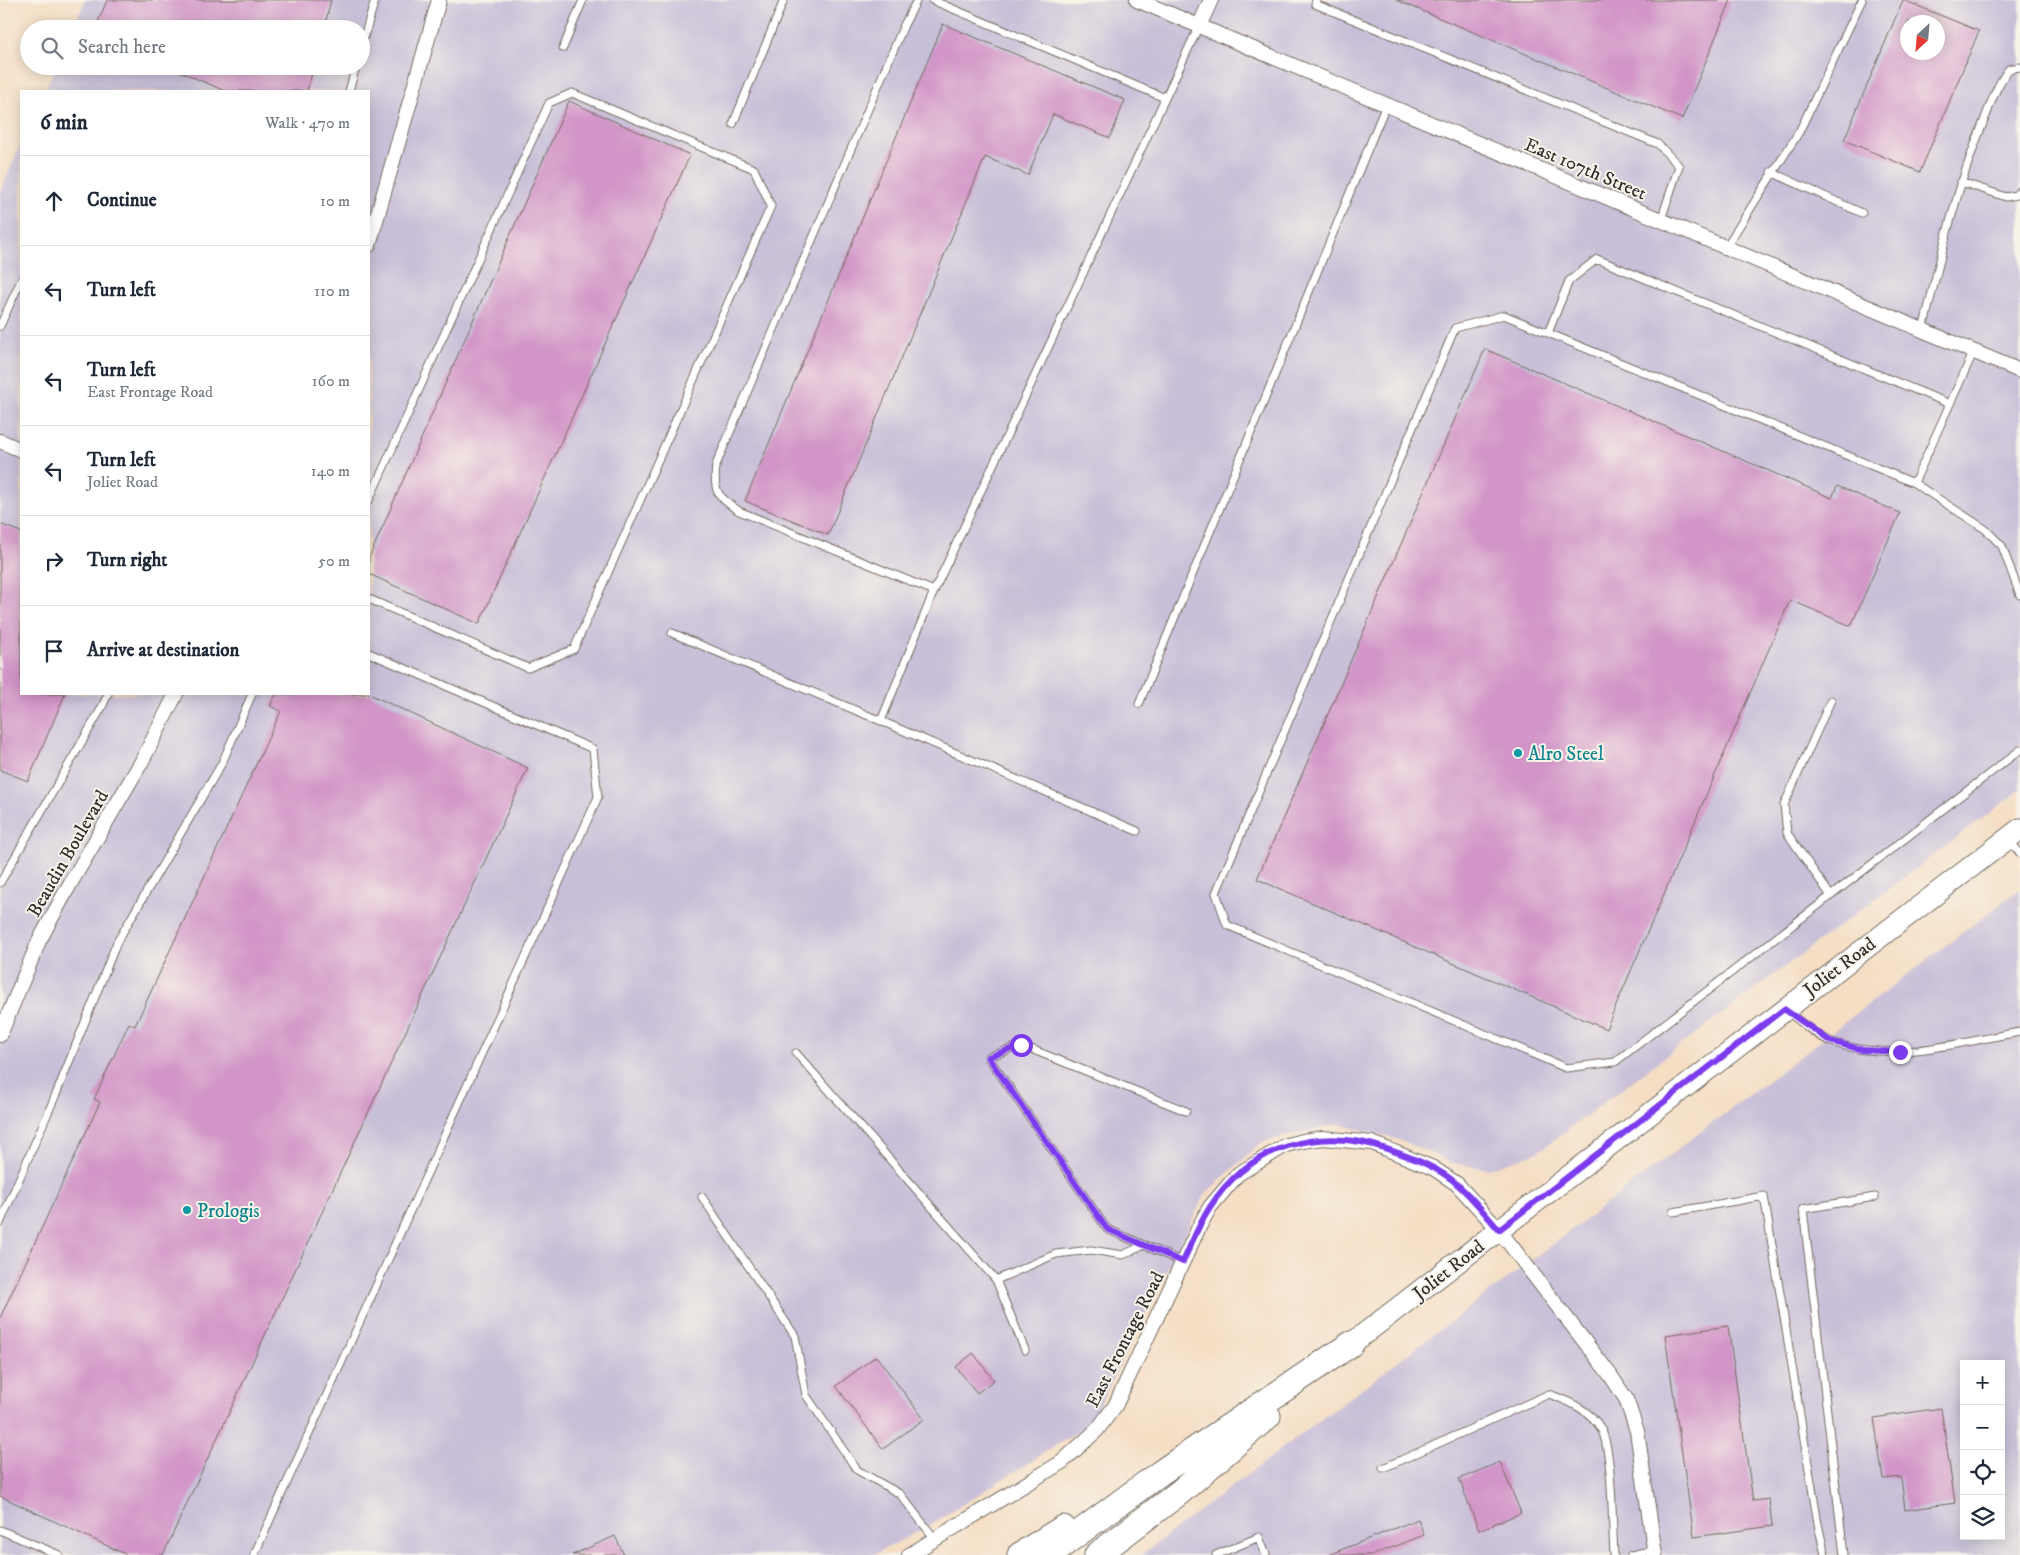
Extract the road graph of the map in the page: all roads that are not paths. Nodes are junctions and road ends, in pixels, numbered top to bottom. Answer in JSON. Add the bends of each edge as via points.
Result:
{"nodes":[{"id":1,"x":375,"y":0,"type":"edge"},
{"id":2,"x":440,"y":0,"type":"edge"},
{"id":3,"x":583,"y":0,"type":"edge"},
{"id":4,"x":784,"y":0,"type":"edge"},
{"id":5,"x":917,"y":0,"type":"edge"},
{"id":6,"x":932,"y":0,"type":"edge"},
{"id":7,"x":1137,"y":0,"type":"edge"},
{"id":8,"x":1211,"y":0,"type":"edge"},
{"id":9,"x":1316,"y":0,"type":"edge"},
{"id":10,"x":1862,"y":0,"type":"edge"},
{"id":11,"x":369,"y":20,"type":"edge"},
{"id":12,"x":1199,"y":26,"type":"junction"},
{"id":13,"x":563,"y":48,"type":"dead end"},
{"id":14,"x":2020,"y":67,"type":"edge"},
{"id":15,"x":353,"y":75,"type":"edge"},
{"id":16,"x":349,"y":90,"type":"edge"},
{"id":17,"x":1165,"y":98,"type":"junction"},
{"id":18,"x":1386,"y":105,"type":"junction"},
{"id":19,"x":733,"y":124,"type":"dead end"},
{"id":20,"x":1772,"y":172,"type":"junction"},
{"id":21,"x":1961,"y":182,"type":"junction"},
{"id":22,"x":2020,"y":190,"type":"edge"},
{"id":23,"x":1862,"y":213,"type":"dead end"},
{"id":24,"x":1661,"y":220,"type":"junction"},
{"id":25,"x":370,"y":242,"type":"edge"},
{"id":26,"x":1726,"y":247,"type":"junction"},
{"id":27,"x":20,"y":282,"type":"edge"},
{"id":28,"x":0,"y":326,"type":"edge"},
{"id":29,"x":1923,"y":330,"type":"junction"},
{"id":30,"x":1548,"y":333,"type":"junction"},
{"id":31,"x":1974,"y":351,"type":"junction"},
{"id":32,"x":2020,"y":371,"type":"edge"},
{"id":33,"x":1950,"y":404,"type":"junction"},
{"id":34,"x":0,"y":441,"type":"edge"},
{"id":35,"x":20,"y":450,"type":"edge"},
{"id":36,"x":1914,"y":483,"type":"junction"},
{"id":37,"x":370,"y":498,"type":"edge"},
{"id":38,"x":934,"y":591,"type":"junction"},
{"id":39,"x":2020,"y":595,"type":"edge"},
{"id":40,"x":370,"y":599,"type":"edge"},
{"id":41,"x":672,"y":633,"type":"dead end"},
{"id":42,"x":370,"y":653,"type":"edge"},
{"id":43,"x":108,"y":695,"type":"edge"},
{"id":44,"x":175,"y":695,"type":"edge"},
{"id":45,"x":252,"y":695,"type":"edge"},
{"id":46,"x":1831,"y":700,"type":"dead end"},
{"id":47,"x":1139,"y":704,"type":"dead end"},
{"id":48,"x":881,"y":721,"type":"junction"},
{"id":49,"x":2020,"y":750,"type":"edge"},
{"id":50,"x":1137,"y":830,"type":"dead end"},
{"id":51,"x":2016,"y":840,"type":"edge"},
{"id":52,"x":0,"y":883,"type":"edge"},
{"id":53,"x":1831,"y":896,"type":"junction"},
{"id":54,"x":1784,"y":1009,"type":"junction"},
{"id":55,"x":2020,"y":1032,"type":"edge"},
{"id":56,"x":0,"y":1035,"type":"edge"},
{"id":57,"x":796,"y":1053,"type":"dead end"},
{"id":58,"x":1186,"y":1111,"type":"dead end"},
{"id":59,"x":702,"y":1197,"type":"dead end"},
{"id":60,"x":1875,"y":1197,"type":"dead end"},
{"id":61,"x":1673,"y":1212,"type":"dead end"},
{"id":62,"x":0,"y":1223,"type":"edge"},
{"id":63,"x":1499,"y":1230,"type":"junction"},
{"id":64,"x":1144,"y":1245,"type":"junction"},
{"id":65,"x":1183,"y":1262,"type":"junction"},
{"id":66,"x":996,"y":1280,"type":"junction"},
{"id":67,"x":1351,"y":1344,"type":"junction"},
{"id":68,"x":1025,"y":1350,"type":"dead end"},
{"id":69,"x":1277,"y":1394,"type":"junction"},
{"id":70,"x":1383,"y":1468,"type":"dead end"},
{"id":71,"x":0,"y":1530,"type":"edge"},
{"id":72,"x":935,"y":1539,"type":"junction"},
{"id":73,"x":1655,"y":1552,"type":"edge"},
{"id":74,"x":59,"y":1555,"type":"edge"},
{"id":75,"x":254,"y":1555,"type":"edge"},
{"id":76,"x":909,"y":1555,"type":"edge"},
{"id":77,"x":1020,"y":1555,"type":"edge"},
{"id":78,"x":1049,"y":1555,"type":"edge"},
{"id":79,"x":1097,"y":1555,"type":"edge"},
{"id":80,"x":1216,"y":1555,"type":"edge"},
{"id":81,"x":1266,"y":1555,"type":"edge"},
{"id":82,"x":1614,"y":1555,"type":"edge"},
{"id":83,"x":1631,"y":1555,"type":"edge"},
{"id":84,"x":1825,"y":1555,"type":"edge"},
{"id":85,"x":1844,"y":1555,"type":"edge"}],
"edges":[{"from":1,"to":11,"type":"lane"},
{"from":2,"to":25,"type":"street"},
{"from":3,"to":13,"type":"lane"},
{"from":4,"to":19,"type":"lane"},
{"from":5,"to":38,"type":"lane","via":[[716,465],[714,483],[719,497],[739,510]]},
{"from":6,"to":17,"type":"lane"},
{"from":7,"to":12,"type":"street","name":"East 107th Street"},
{"from":8,"to":12,"type":"street"},
{"from":9,"to":24,"type":"lane","via":[[1315,4],[1658,144],[1679,166]]},
{"from":10,"to":20,"type":"lane","via":[[1799,132]]},
{"from":12,"to":17,"type":"lane"},
{"from":12,"to":18,"type":"street","name":"East 107th Street"},
{"from":14,"to":21,"type":"lane","via":[[2008,69],[2001,78]]},
{"from":15,"to":16,"type":"lane"},
{"from":17,"to":38,"type":"lane"},
{"from":18,"to":24,"type":"street","name":"East 107th Street"},
{"from":18,"to":47,"type":"lane"},
{"from":20,"to":23,"type":"lane"},
{"from":20,"to":26,"type":"lane"},
{"from":21,"to":22,"type":"lane","via":[[2006,197],[2016,195]]},
{"from":21,"to":29,"type":"lane"},
{"from":24,"to":26,"type":"street","name":"East 107th Street"},
{"from":26,"to":29,"type":"street","name":"East 107th Street"},
{"from":27,"to":28,"type":"lane"},
{"from":29,"to":31,"type":"street","name":"East 107th Street"},
{"from":30,"to":33,"type":"lane","via":[[1569,281],[1597,259]]},
{"from":30,"to":36,"type":"lane"},
{"from":30,"to":53,"type":"lane","via":[[1504,315],[1455,328],[1216,892],[1227,924],[1566,1068],[1615,1062]]},
{"from":31,"to":32,"type":"street","name":"East 107th Street"},
{"from":31,"to":33,"type":"lane"},
{"from":33,"to":36,"type":"lane"},
{"from":34,"to":35,"type":"street"},
{"from":36,"to":39,"type":"lane","via":[[1985,530],[2002,546]]},
{"from":37,"to":40,"type":"lane","via":[[550,103],[572,93],[754,169],[771,206],[574,649],[528,668]]},
{"from":38,"to":48,"type":"lane"},
{"from":41,"to":48,"type":"lane"},
{"from":42,"to":75,"type":"lane","via":[[594,750],[598,797]]},
{"from":43,"to":52,"type":"lane","via":[[102,710]]},
{"from":44,"to":56,"type":"street","name":"Beaudin Boulevard","via":[[142,761],[39,941]]},
{"from":45,"to":62,"type":"lane","via":[[222,763],[117,942]]},
{"from":46,"to":53,"type":"lane","via":[[1784,805],[1787,833]]},
{"from":48,"to":50,"type":"lane"},
{"from":49,"to":53,"type":"lane"},
{"from":51,"to":54,"type":"main road","name":"Joliet Road"},
{"from":54,"to":55,"type":"lane","via":[[1830,1041],[1863,1050],[1900,1052]]},
{"from":54,"to":63,"type":"main road","name":"Joliet Road"},
{"from":57,"to":66,"type":"lane"},
{"from":58,"to":64,"type":"lane","via":[[1021,1045],[988,1057],[1107,1229]]},
{"from":59,"to":72,"type":"lane","via":[[795,1336],[806,1395],[857,1470],[900,1494]]},
{"from":60,"to":85,"type":"lane","via":[[1803,1209]]},
{"from":61,"to":84,"type":"lane","via":[[1764,1196]]},
{"from":63,"to":65,"type":"street","name":"East Frontage Road","via":[[1457,1184],[1433,1168],[1372,1143],[1323,1138],[1286,1145],[1238,1174],[1210,1207]]},
{"from":63,"to":67,"type":"main road","name":"Joliet Road"},
{"from":63,"to":73,"type":"street","name":"East Frontage Road","via":[[1587,1342],[1626,1399],[1637,1431]]},
{"from":64,"to":65,"type":"lane"},
{"from":64,"to":66,"type":"lane","via":[[1124,1255],[1091,1250],[1056,1254]]},
{"from":65,"to":72,"type":"street","name":"East Frontage Road","via":[[1128,1381],[1097,1430],[1062,1462]]},
{"from":66,"to":68,"type":"lane"},
{"from":67,"to":69,"type":"highway"},
{"from":67,"to":79,"type":"highway","via":[[1180,1492]]},
{"from":69,"to":77,"type":"highway"},
{"from":69,"to":78,"type":"highway","via":[[1160,1473]]},
{"from":70,"to":82,"type":"lane","via":[[1549,1394],[1576,1403],[1601,1429],[1607,1448]]},
{"from":71,"to":74,"type":"lane"},
{"from":72,"to":76,"type":"street","name":"East Frontage Road"},
{"from":73,"to":83,"type":"lane"},
{"from":80,"to":81,"type":"lane","via":[[1259,1537]]}]}
